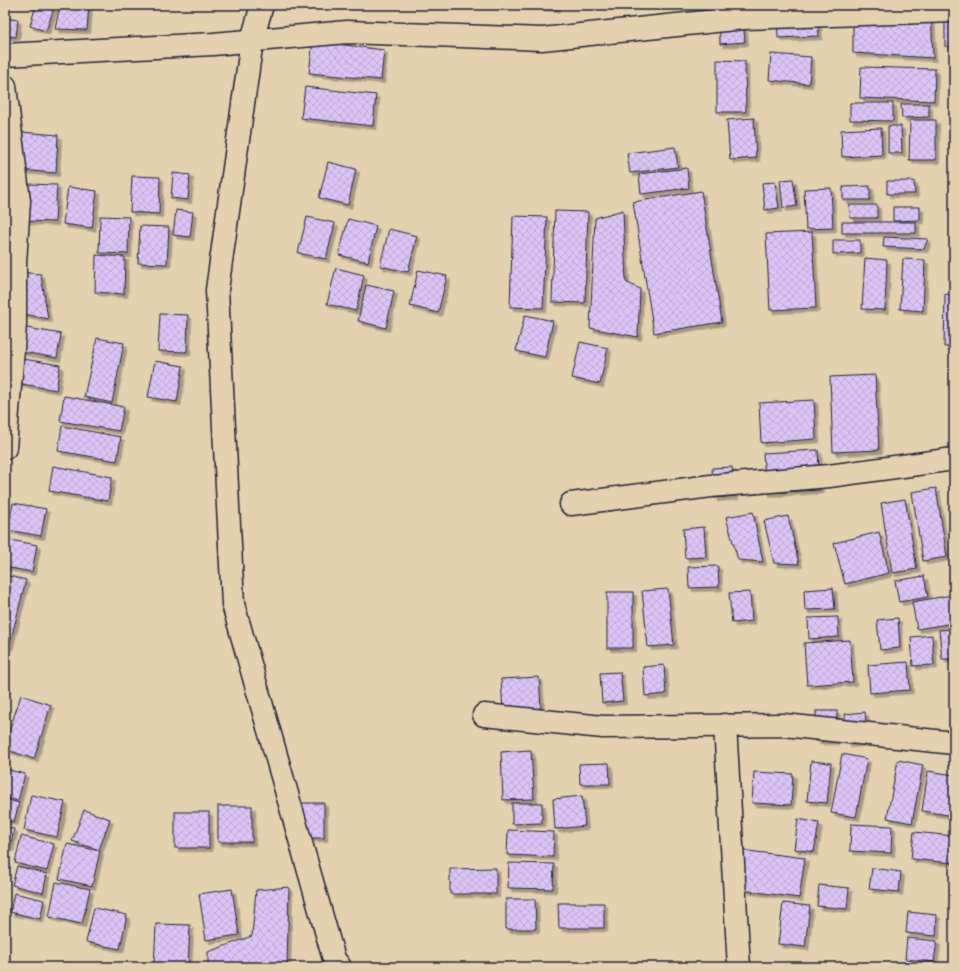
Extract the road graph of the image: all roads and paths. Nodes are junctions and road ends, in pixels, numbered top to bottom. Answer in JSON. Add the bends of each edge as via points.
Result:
{"nodes":[{"id":1,"x":262,"y":5,"type":"edge"},
{"id":2,"x":851,"y":10,"type":"edge"},
{"id":3,"x":954,"y":11,"type":"edge"},
{"id":4,"x":252,"y":40,"type":"junction"},
{"id":5,"x":5,"y":55,"type":"edge"},
{"id":6,"x":5,"y":86,"type":"edge"},
{"id":7,"x":5,"y":448,"type":"edge"},
{"id":8,"x":954,"y":459,"type":"edge"},
{"id":9,"x":571,"y":504,"type":"dead end"},
{"id":10,"x":484,"y":715,"type":"dead end"},
{"id":11,"x":725,"y":726,"type":"junction"},
{"id":12,"x":954,"y":743,"type":"edge"},
{"id":13,"x":340,"y":967,"type":"edge"},
{"id":14,"x":740,"y":967,"type":"edge"}],
"edges":[{"from":1,"to":4,"type":"street"},
{"from":2,"to":3,"type":"street"},
{"from":2,"to":4,"type":"street","via":[[744,18],[542,39],[346,32]]},
{"from":4,"to":5,"type":"street"},
{"from":4,"to":13,"type":"street","via":[[217,290],[233,604],[334,959]]},
{"from":6,"to":7,"type":"street","via":[[18,201],[15,324]]},
{"from":8,"to":9,"type":"street","via":[[829,476],[711,486]]},
{"from":10,"to":11,"type":"street","via":[[604,727]]},
{"from":11,"to":12,"type":"street","via":[[784,725]]},
{"from":11,"to":14,"type":"street"}]}
